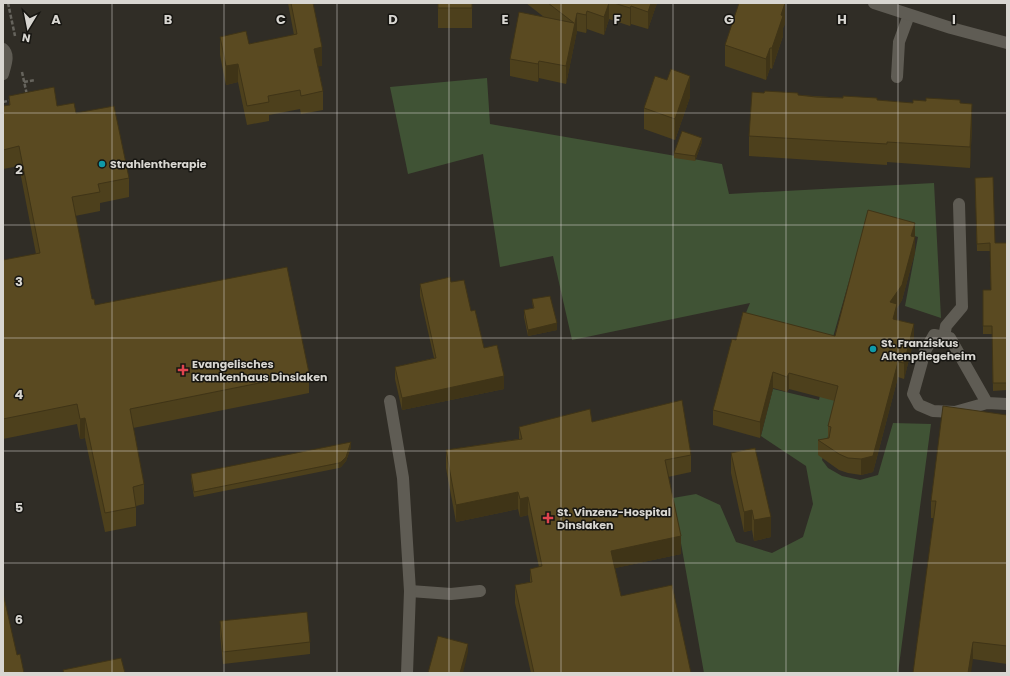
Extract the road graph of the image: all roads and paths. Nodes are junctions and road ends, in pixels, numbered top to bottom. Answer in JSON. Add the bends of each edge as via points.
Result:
{"nodes":[{"id":1,"x":874,"y":3,"type":"edge"},
{"id":2,"x":909,"y":15,"type":"junction"},
{"id":3,"x":1007,"y":43,"type":"edge"},
{"id":4,"x":3,"y":48,"type":"edge"},
{"id":5,"x":3,"y":74,"type":"edge"},
{"id":6,"x":897,"y":77,"type":"dead end"},
{"id":7,"x":35,"y":80,"type":"dead end"},
{"id":8,"x":24,"y":82,"type":"dead end"},
{"id":9,"x":15,"y":100,"type":"edge"},
{"id":10,"x":3,"y":102,"type":"edge"},
{"id":11,"x":959,"y":204,"type":"dead end"},
{"id":12,"x":944,"y":337,"type":"junction"},
{"id":13,"x":390,"y":401,"type":"dead end"},
{"id":14,"x":987,"y":403,"type":"junction"},
{"id":15,"x":1007,"y":404,"type":"edge"},
{"id":16,"x":410,"y":591,"type":"junction"},
{"id":17,"x":480,"y":591,"type":"dead end"},
{"id":18,"x":407,"y":673,"type":"edge"}],
"edges":[{"from":1,"to":2,"type":"street"},
{"from":2,"to":3,"type":"street"},
{"from":2,"to":6,"type":"street","via":[[899,42]]},
{"from":4,"to":5,"type":"street","via":[[6,51],[7,62]]},
{"from":7,"to":8,"type":"path"},
{"from":9,"to":10,"type":"path"},
{"from":11,"to":12,"type":"street","via":[[962,307],[946,326]]},
{"from":12,"to":14,"type":"street","via":[[950,338]]},
{"from":12,"to":14,"type":"street","via":[[934,335],[925,351],[913,394],[919,405],[933,411],[955,412]]},
{"from":13,"to":16,"type":"street","via":[[403,478]]},
{"from":14,"to":15,"type":"street"},
{"from":16,"to":17,"type":"street","via":[[451,594]]},
{"from":16,"to":18,"type":"street"}]}
